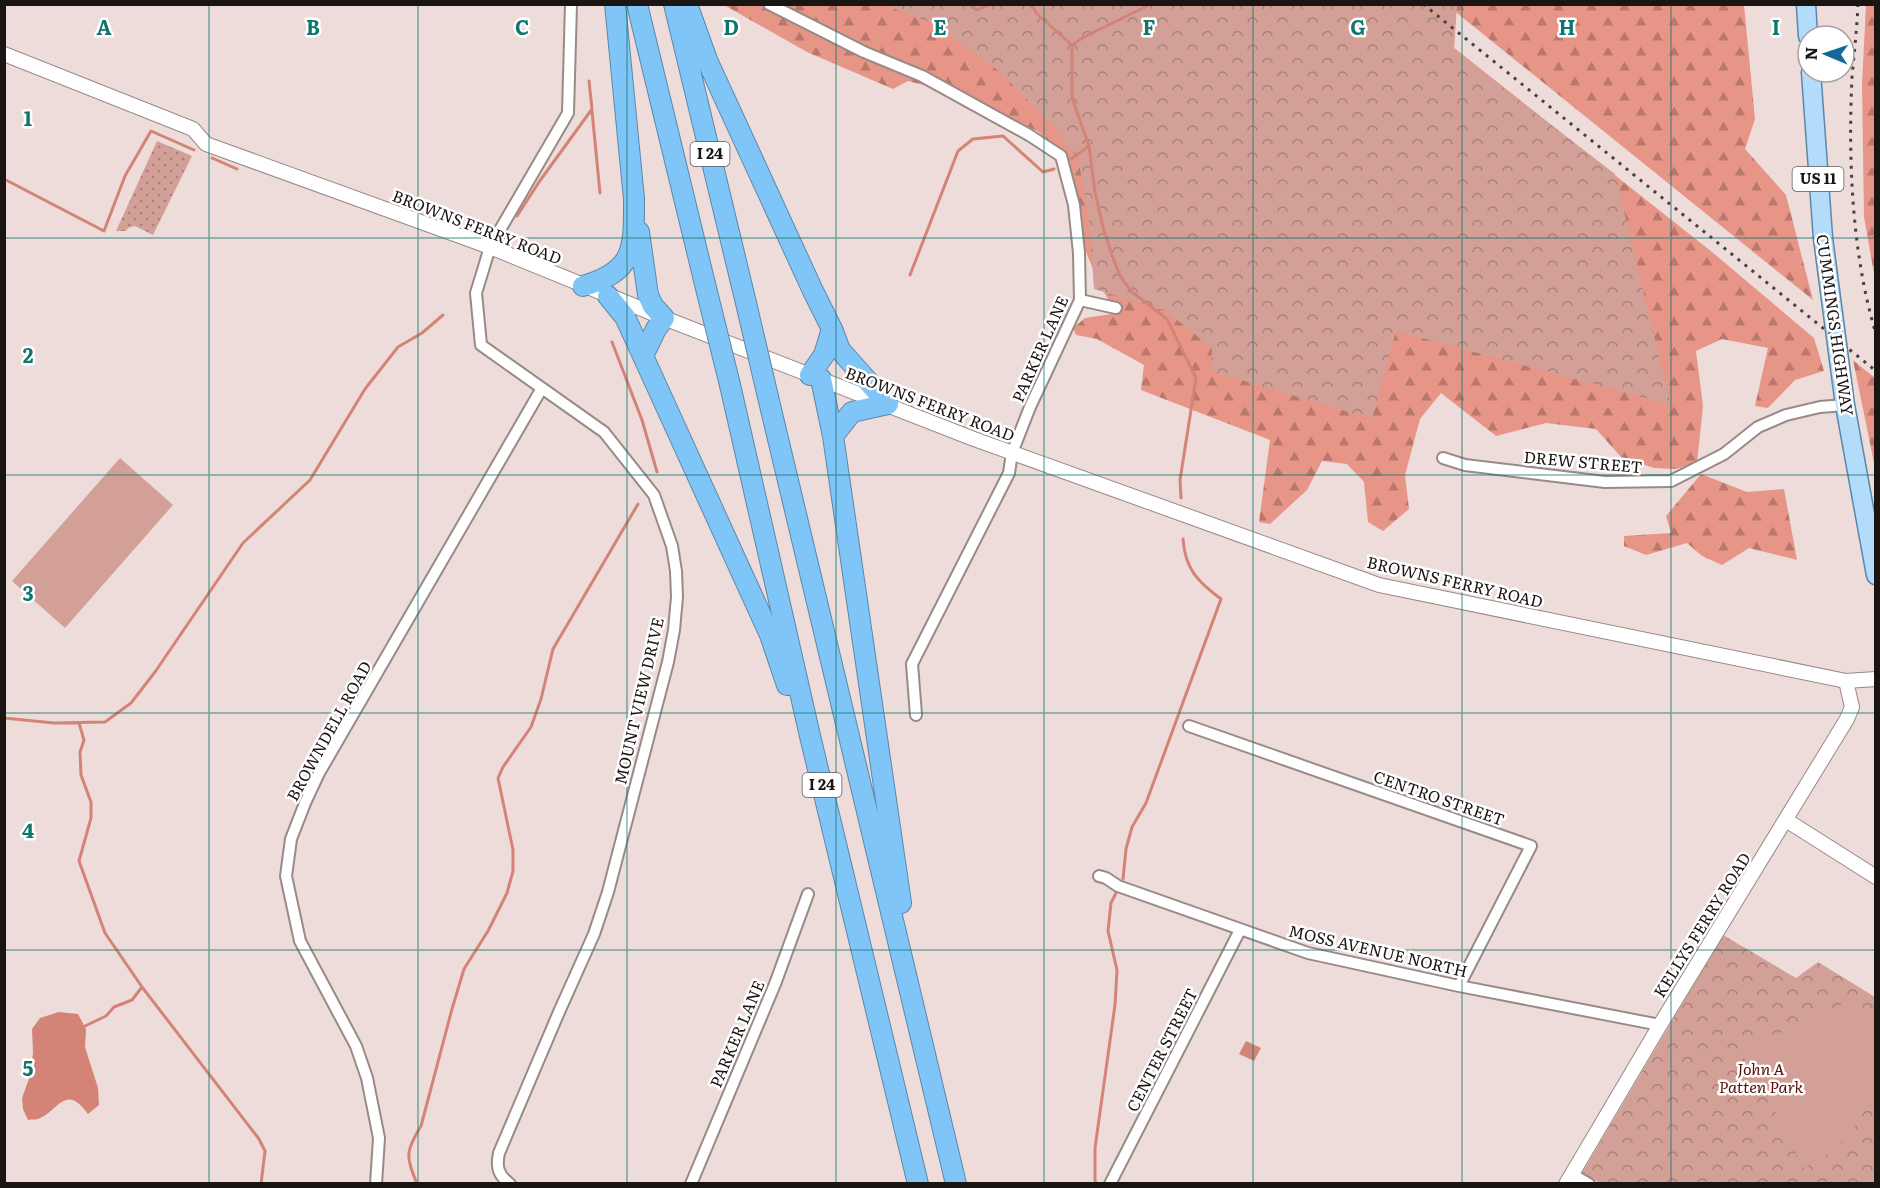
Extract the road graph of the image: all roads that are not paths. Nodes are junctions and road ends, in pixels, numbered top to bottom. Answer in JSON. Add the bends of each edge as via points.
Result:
{"nodes":[{"id":1,"x":571,"y":4,"type":"edge"},
{"id":2,"x":615,"y":4,"type":"edge"},
{"id":3,"x":637,"y":4,"type":"edge"},
{"id":4,"x":674,"y":4,"type":"edge"},
{"id":5,"x":687,"y":4,"type":"edge"},
{"id":6,"x":769,"y":4,"type":"edge"},
{"id":7,"x":1806,"y":4,"type":"edge"},
{"id":8,"x":1807,"y":24,"type":"edge"},
{"id":9,"x":4,"y":54,"type":"edge"},
{"id":10,"x":1812,"y":84,"type":"edge"},
{"id":11,"x":634,"y":199,"type":"junction"},
{"id":12,"x":490,"y":247,"type":"junction"},
{"id":13,"x":583,"y":286,"type":"junction"},
{"id":14,"x":608,"y":296,"type":"junction"},
{"id":15,"x":1080,"y":300,"type":"junction"},
{"id":16,"x":1116,"y":308,"type":"dead end"},
{"id":17,"x":664,"y":318,"type":"junction"},
{"id":18,"x":832,"y":329,"type":"junction"},
{"id":19,"x":643,"y":356,"type":"junction"},
{"id":20,"x":816,"y":377,"type":"junction"},
{"id":21,"x":542,"y":388,"type":"junction"},
{"id":22,"x":888,"y":404,"type":"junction"},
{"id":23,"x":1845,"y":405,"type":"junction"},
{"id":24,"x":832,"y":435,"type":"junction"},
{"id":25,"x":1012,"y":453,"type":"junction"},
{"id":26,"x":1443,"y":458,"type":"dead end"},
{"id":27,"x":1875,"y":575,"type":"edge"},
{"id":28,"x":1875,"y":679,"type":"edge"},
{"id":29,"x":1846,"y":681,"type":"junction"},
{"id":30,"x":916,"y":716,"type":"dead end"},
{"id":31,"x":1189,"y":726,"type":"dead end"},
{"id":32,"x":810,"y":736,"type":"junction"},
{"id":33,"x":1786,"y":820,"type":"junction"},
{"id":34,"x":1099,"y":876,"type":"dead end"},
{"id":35,"x":1875,"y":877,"type":"edge"},
{"id":36,"x":808,"y":894,"type":"dead end"},
{"id":37,"x":1240,"y":930,"type":"junction"},
{"id":38,"x":1459,"y":986,"type":"junction"},
{"id":39,"x":1660,"y":1025,"type":"junction"},
{"id":40,"x":919,"y":1030,"type":"junction"},
{"id":41,"x":1569,"y":1179,"type":"edge"},
{"id":42,"x":376,"y":1184,"type":"edge"},
{"id":43,"x":510,"y":1184,"type":"edge"},
{"id":44,"x":691,"y":1184,"type":"edge"},
{"id":45,"x":918,"y":1184,"type":"edge"},
{"id":46,"x":956,"y":1184,"type":"edge"},
{"id":47,"x":1110,"y":1184,"type":"edge"},
{"id":48,"x":1589,"y":1184,"type":"edge"}],
"edges":[{"from":1,"to":12,"type":"street","name":"MOUNT VIEW DRIVE","via":[[568,113]]},
{"from":2,"to":11,"type":"highway"},
{"from":3,"to":32,"type":"highway","number":"I 24","bridge":true},
{"from":4,"to":40,"type":"highway","number":"I 24","bridge":true},
{"from":5,"to":18,"type":"highway","via":[[707,60]]},
{"from":6,"to":15,"type":"street","name":"PARKER LANE","via":[[922,76],[1061,156],[1074,205]]},
{"from":7,"to":8,"type":"main road"},
{"from":9,"to":12,"type":"street","name":"BROWNS FERRY ROAD","via":[[193,129],[206,144]]},
{"from":10,"to":23,"type":"main road","name":"CUMMINGS HIGHWAY","number":"US 11","via":[[1823,238]]},
{"from":11,"to":13,"type":"highway","via":[[632,247],[625,263],[603,280]]},
{"from":11,"to":17,"type":"highway","via":[[648,294]]},
{"from":12,"to":13,"type":"street","name":"BROWNS FERRY ROAD"},
{"from":12,"to":21,"type":"street","name":"MOUNT VIEW DRIVE","via":[[476,293],[481,345]]},
{"from":13,"to":14,"type":"street","name":"BROWNS FERRY ROAD"},
{"from":14,"to":17,"type":"street","name":"BROWNS FERRY ROAD"},
{"from":14,"to":19,"type":"highway","via":[[625,317]]},
{"from":15,"to":16,"type":"street"},
{"from":15,"to":25,"type":"street","name":"PARKER LANE"},
{"from":17,"to":19,"type":"highway"},
{"from":17,"to":20,"type":"street","name":"BROWNS FERRY ROAD"},
{"from":18,"to":20,"type":"highway"},
{"from":18,"to":22,"type":"highway","via":[[840,350]]},
{"from":19,"to":32,"type":"highway","via":[[770,635],[797,713]]},
{"from":20,"to":22,"type":"street","name":"BROWNS FERRY ROAD"},
{"from":20,"to":24,"type":"highway"},
{"from":21,"to":42,"type":"street","name":"BROWNDELL ROAD","via":[[319,773],[291,839],[286,876],[300,940],[356,1047],[368,1080],[379,1138]]},
{"from":21,"to":43,"type":"street","name":"MOUNT VIEW DRIVE","via":[[604,432],[654,495],[672,546],[677,597],[668,662],[608,892],[593,938],[499,1153],[498,1170]]},
{"from":22,"to":24,"type":"highway","via":[[852,411]]},
{"from":22,"to":25,"type":"street","name":"BROWNS FERRY ROAD"},
{"from":23,"to":26,"type":"street","name":"DREW STREET","via":[[1786,415],[1758,427],[1724,453],[1671,482],[1605,482],[1465,465]]},
{"from":23,"to":27,"type":"main road","name":"CUMMINGS HIGHWAY","number":"US 11"},
{"from":24,"to":40,"type":"highway"},
{"from":25,"to":29,"type":"street","name":"BROWNS FERRY ROAD","via":[[1379,585]]},
{"from":25,"to":30,"type":"street","name":"PARKER LANE","via":[[1009,473],[912,664]]},
{"from":28,"to":29,"type":"street","name":"BROWNS FERRY ROAD"},
{"from":29,"to":33,"type":"street","name":"KELLYS FERRY ROAD","via":[[1852,707]]},
{"from":31,"to":38,"type":"street","name":"CENTRO STREET","via":[[1531,846]]},
{"from":32,"to":45,"type":"highway","number":"I 24"},
{"from":33,"to":35,"type":"street"},
{"from":33,"to":39,"type":"street","name":"KELLYS FERRY ROAD"},
{"from":34,"to":37,"type":"street","name":"MOSS AVENUE NORTH"},
{"from":36,"to":44,"type":"street","name":"PARKER LANE","via":[[775,984]]},
{"from":37,"to":38,"type":"street","name":"MOSS AVENUE NORTH","via":[[1308,953]]},
{"from":37,"to":47,"type":"street","name":"CENTER STREET"},
{"from":38,"to":39,"type":"street","name":"MOSS AVENUE NORTH"},
{"from":39,"to":41,"type":"street","name":"KELLYS FERRY ROAD"},
{"from":40,"to":46,"type":"highway","number":"I 24"},
{"from":41,"to":48,"type":"street"}]}
